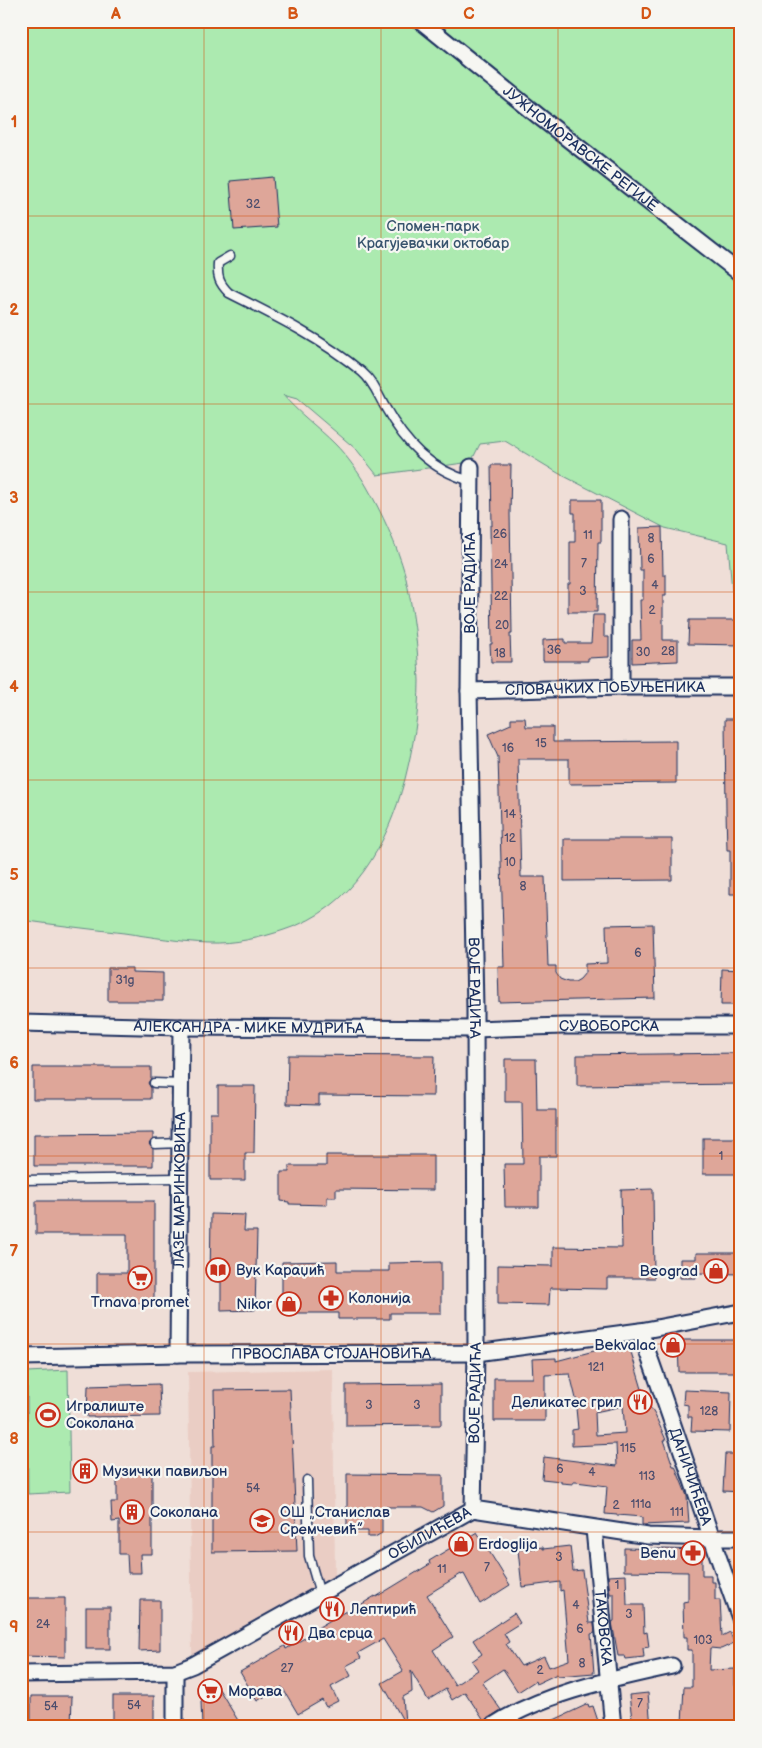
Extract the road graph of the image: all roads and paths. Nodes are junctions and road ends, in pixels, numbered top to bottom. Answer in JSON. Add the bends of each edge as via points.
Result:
{"nodes":[{"id":1,"x":421,"y":21,"type":"edge"},
{"id":2,"x":230,"y":256,"type":"dead end"},
{"id":3,"x":741,"y":274,"type":"edge"},
{"id":4,"x":471,"y":474,"type":"joint"},
{"id":5,"x":621,"y":519,"type":"dead end"},
{"id":6,"x":621,"y":687,"type":"junction"},
{"id":7,"x":741,"y":687,"type":"edge"},
{"id":8,"x":469,"y":691,"type":"junction"},
{"id":9,"x":21,"y":1023,"type":"edge"},
{"id":10,"x":741,"y":1026,"type":"edge"},
{"id":11,"x":181,"y":1027,"type":"junction"},
{"id":12,"x":475,"y":1028,"type":"junction"},
{"id":13,"x":154,"y":1083,"type":"dead end"},
{"id":14,"x":181,"y":1084,"type":"junction"},
{"id":15,"x":180,"y":1143,"type":"junction"},
{"id":16,"x":155,"y":1144,"type":"dead end"},
{"id":17,"x":180,"y":1178,"type":"junction"},
{"id":18,"x":21,"y":1180,"type":"edge"},
{"id":19,"x":741,"y":1312,"type":"edge"},
{"id":20,"x":640,"y":1330,"type":"junction"},
{"id":21,"x":476,"y":1353,"type":"junction"},
{"id":22,"x":178,"y":1354,"type":"junction"},
{"id":23,"x":21,"y":1357,"type":"edge"},
{"id":24,"x":306,"y":1480,"type":"dead end"},
{"id":25,"x":473,"y":1509,"type":"junction"},
{"id":26,"x":594,"y":1529,"type":"junction"},
{"id":27,"x":711,"y":1538,"type":"junction"},
{"id":28,"x":741,"y":1538,"type":"edge"},
{"id":29,"x":318,"y":1595,"type":"junction"},
{"id":30,"x":741,"y":1622,"type":"edge"},
{"id":31,"x":672,"y":1666,"type":"dead end"},
{"id":32,"x":175,"y":1672,"type":"junction"},
{"id":33,"x":21,"y":1674,"type":"edge"},
{"id":34,"x":608,"y":1680,"type":"junction"},
{"id":35,"x":175,"y":1727,"type":"edge"},
{"id":36,"x":492,"y":1727,"type":"edge"},
{"id":37,"x":614,"y":1727,"type":"edge"}],
"edges":[{"from":1,"to":3,"type":"street","name":"ЈУЖНОМОРАВСКЕ РЕГИЈЕ"},
{"from":2,"to":4,"type":"lane","via":[[218,264],[217,276],[228,293],[305,332],[363,373],[404,437],[418,452],[454,476]]},
{"from":4,"to":8,"type":"street","name":"ВОЈЕ РАДИЋА"},
{"from":5,"to":6,"type":"street"},
{"from":6,"to":7,"type":"street","name":"СЛОВАЧКИХ ПОБУЊЕНИКА"},
{"from":6,"to":8,"type":"street","name":"СЛОВАЧКИХ ПОБУЊЕНИКА"},
{"from":8,"to":12,"type":"street","name":"ВОЈЕ РАДИЋА"},
{"from":9,"to":11,"type":"street","name":"АЛЕКСАНДРА - МИКЕ МУДРИЋА"},
{"from":10,"to":12,"type":"street","name":"СУВОБОРСКА"},
{"from":11,"to":12,"type":"street","name":"АЛЕКСАНДРА - МИКЕ МУДРИЋА"},
{"from":11,"to":14,"type":"street","name":"ЛАЗЕ МАРИНКОВИЋА"},
{"from":12,"to":21,"type":"street","name":"ВОЈЕ РАДИЋА"},
{"from":13,"to":14,"type":"lane"},
{"from":14,"to":15,"type":"street","name":"ЛАЗЕ МАРИНКОВИЋА"},
{"from":15,"to":16,"type":"lane"},
{"from":15,"to":17,"type":"street","name":"ЛАЗЕ МАРИНКОВИЋА"},
{"from":17,"to":18,"type":"lane"},
{"from":17,"to":22,"type":"street","name":"ЛАЗЕ МАРИНКОВИЋА"},
{"from":19,"to":20,"type":"street","name":"ПРВОСЛАВА СТОЈАНОВИЋА"},
{"from":20,"to":21,"type":"street","name":"ПРВОСЛАВА СТОЈАНОВИЋА"},
{"from":20,"to":27,"type":"street","name":"ДАНИЧИЋЕВА"},
{"from":21,"to":22,"type":"street","name":"ПРВОСЛАВА СТОЈАНОВИЋА"},
{"from":21,"to":25,"type":"street","name":"ВОЈЕ РАДИЋА"},
{"from":22,"to":23,"type":"street","name":"ПРВОСЛАВА СТОЈАНОВИЋА"},
{"from":24,"to":29,"type":"lane","via":[[309,1556]]},
{"from":25,"to":26,"type":"street","name":"ОБИЛИЋЕВА"},
{"from":25,"to":29,"type":"street","name":"ОБИЛИЋЕВА"},
{"from":26,"to":27,"type":"street","name":"ОБИЛИЋЕВА","via":[[648,1536]]},
{"from":26,"to":34,"type":"street","name":"ТАКОВСКА"},
{"from":27,"to":28,"type":"street","name":"ОБИЛИЋЕВА"},
{"from":27,"to":30,"type":"street","name":"ДАНИЧИЋЕВА"},
{"from":29,"to":32,"type":"street","name":"ОБИЛИЋЕВА"},
{"from":31,"to":34,"type":"street"},
{"from":32,"to":33,"type":"street"},
{"from":32,"to":35,"type":"street"},
{"from":34,"to":36,"type":"street","via":[[532,1705]]},
{"from":34,"to":37,"type":"street","name":"ТАКОВСКА"}]}
